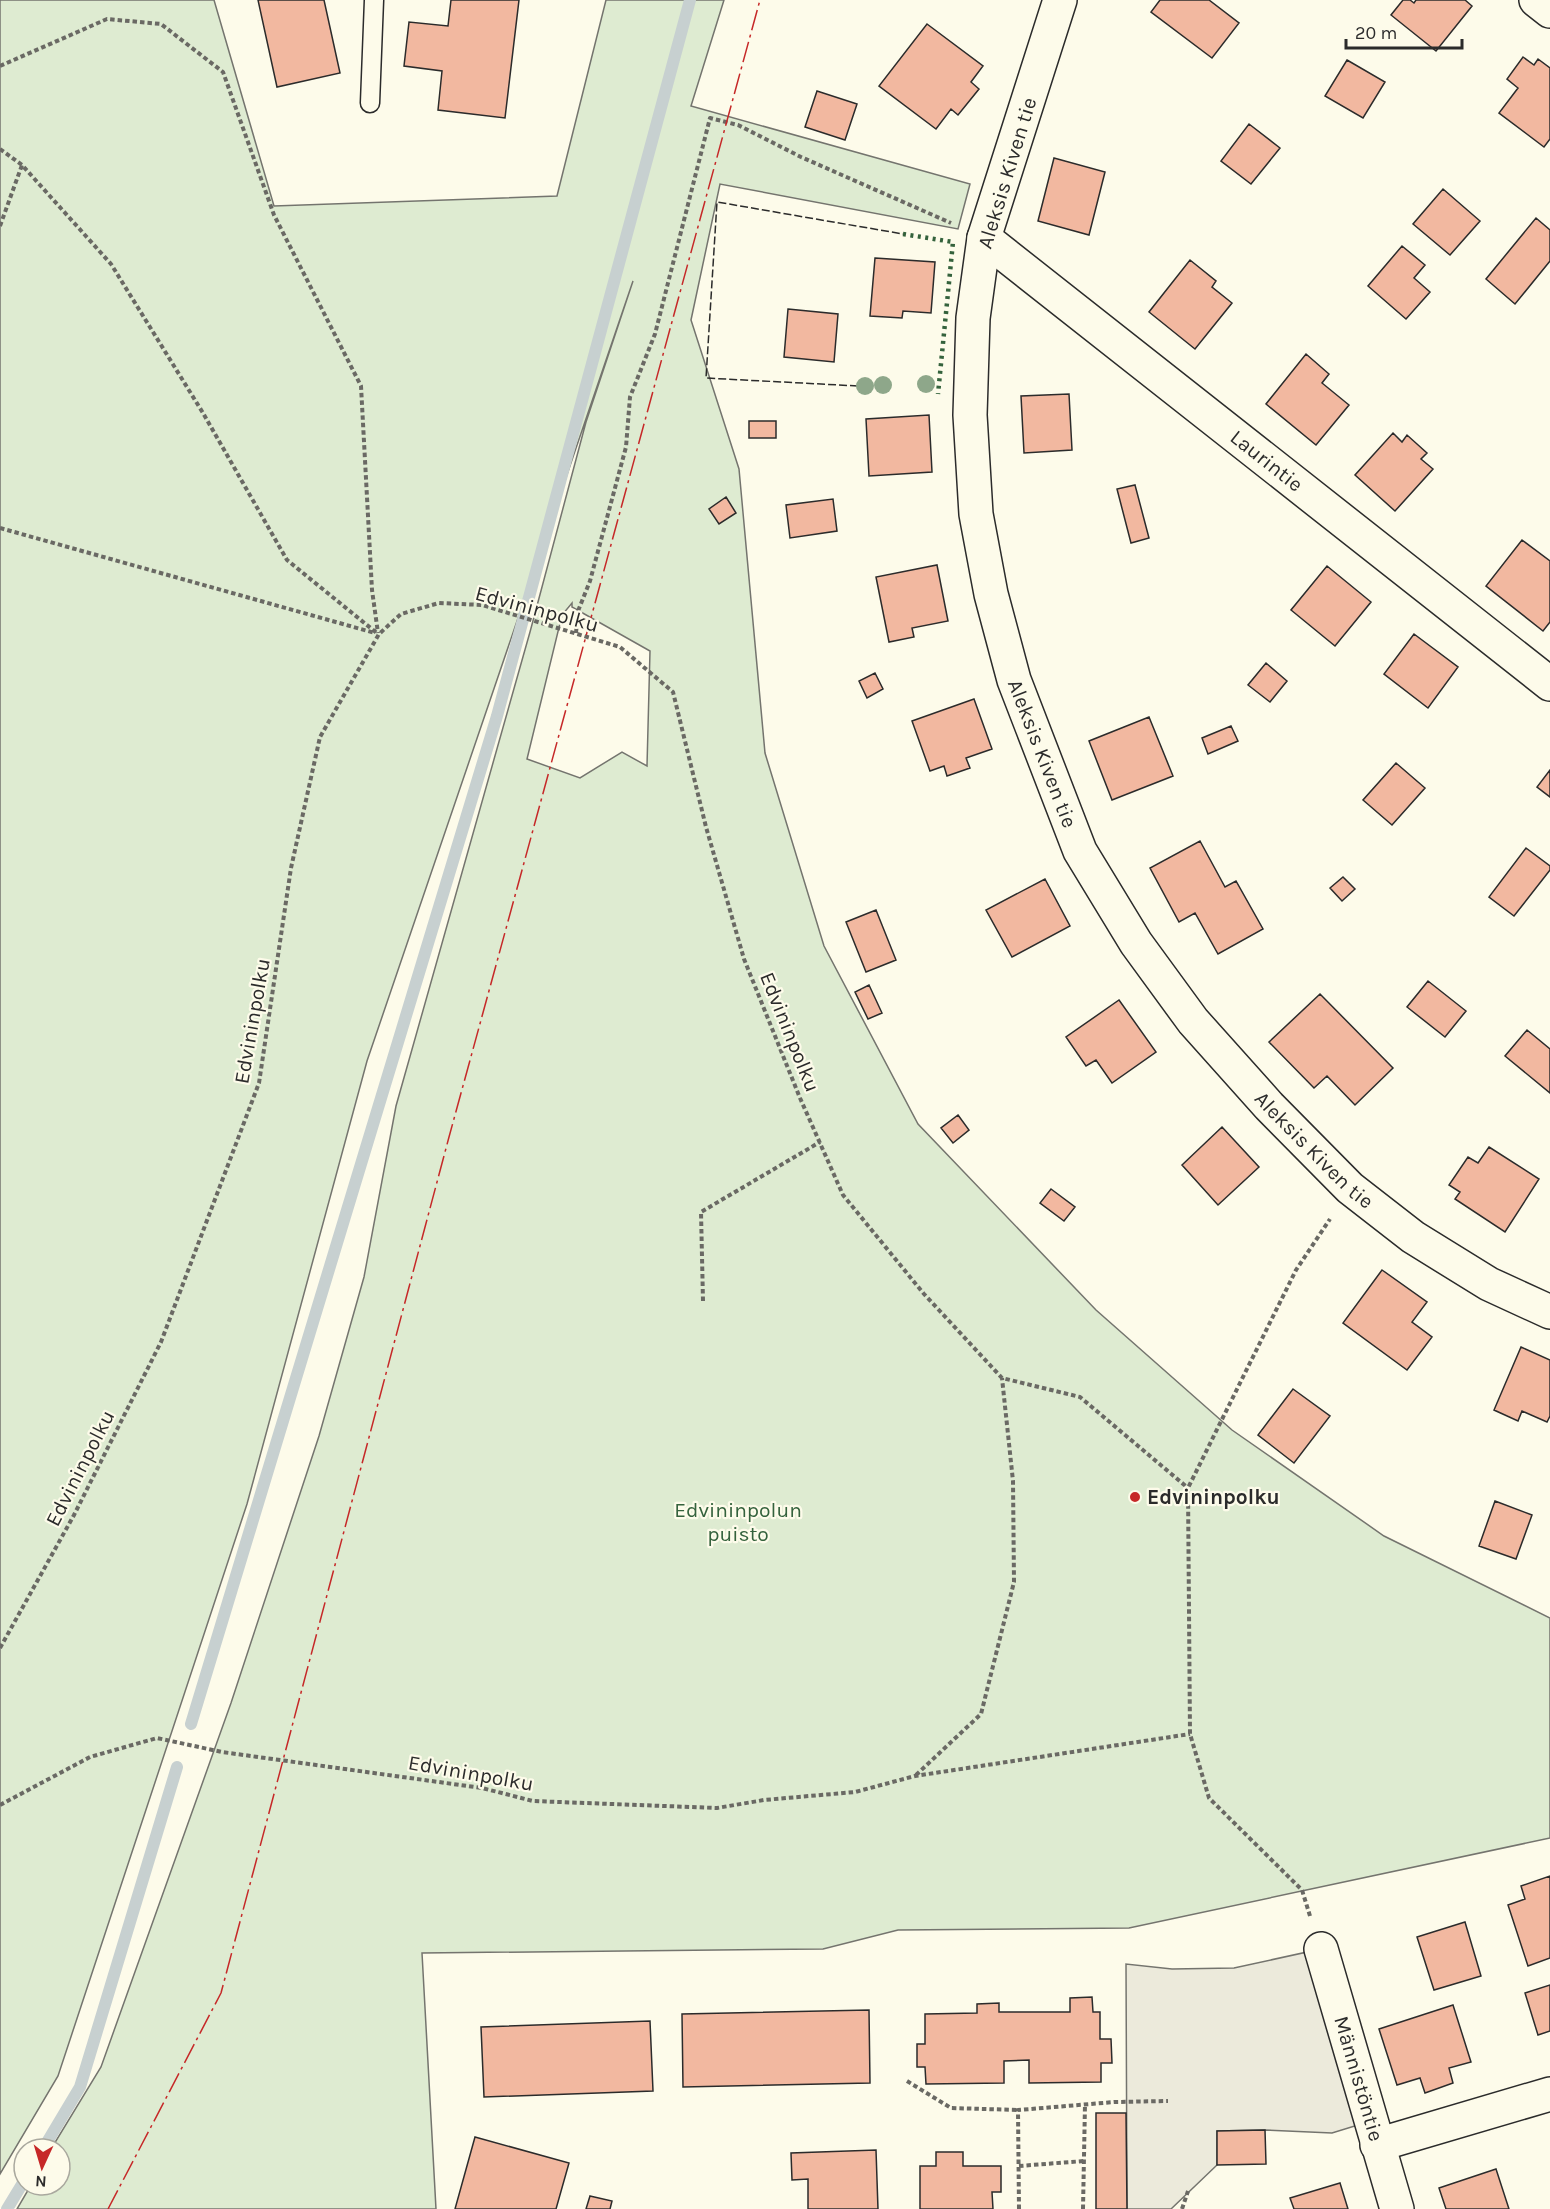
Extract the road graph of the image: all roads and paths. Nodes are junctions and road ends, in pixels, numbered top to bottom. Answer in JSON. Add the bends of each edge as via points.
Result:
{"nodes":[{"id":1,"x":374,"y":0,"type":"edge"},
{"id":2,"x":1060,"y":0,"type":"edge"},
{"id":3,"x":1536,"y":0,"type":"edge"},
{"id":4,"x":1550,"y":11,"type":"edge"},
{"id":5,"x":0,"y":66,"type":"edge"},
{"id":6,"x":370,"y":103,"type":"dead end"},
{"id":7,"x":0,"y":149,"type":"edge"},
{"id":8,"x":22,"y":165,"type":"junction"},
{"id":9,"x":0,"y":226,"type":"edge"},
{"id":10,"x":984,"y":238,"type":"junction"},
{"id":11,"x":0,"y":528,"type":"edge"},
{"id":12,"x":576,"y":633,"type":"junction"},
{"id":13,"x":379,"y":634,"type":"junction"},
{"id":14,"x":1550,"y":684,"type":"edge"},
{"id":15,"x":820,"y":1142,"type":"junction"},
{"id":16,"x":1350,"y":1188,"type":"junction"},
{"id":17,"x":704,"y":1301,"type":"dead end"},
{"id":18,"x":1550,"y":1312,"type":"edge"},
{"id":19,"x":1002,"y":1378,"type":"junction"},
{"id":20,"x":1188,"y":1488,"type":"junction"},
{"id":21,"x":0,"y":1648,"type":"edge"},
{"id":22,"x":1190,"y":1734,"type":"junction"},
{"id":23,"x":915,"y":1776,"type":"junction"},
{"id":24,"x":0,"y":1805,"type":"edge"},
{"id":25,"x":1321,"y":1949,"type":"joint"},
{"id":26,"x":907,"y":2081,"type":"dead end"},
{"id":27,"x":1550,"y":2094,"type":"edge"},
{"id":28,"x":1168,"y":2101,"type":"dead end"},
{"id":29,"x":1085,"y":2104,"type":"junction"},
{"id":30,"x":1018,"y":2110,"type":"junction"},
{"id":31,"x":1377,"y":2145,"type":"junction"},
{"id":32,"x":1084,"y":2161,"type":"junction"},
{"id":33,"x":1019,"y":2166,"type":"junction"},
{"id":34,"x":1188,"y":2191,"type":"dead end"},
{"id":35,"x":1019,"y":2209,"type":"edge"},
{"id":36,"x":1083,"y":2209,"type":"edge"},
{"id":37,"x":1182,"y":2209,"type":"edge"},
{"id":38,"x":1397,"y":2209,"type":"edge"}],
"edges":[{"from":1,"to":6,"type":"lane"},
{"from":2,"to":10,"type":"street","name":"Aleksis Kiven tie"},
{"from":3,"to":4,"type":"street"},
{"from":5,"to":13,"type":"path","via":[[107,19],[161,24],[223,72],[274,215],[361,386],[372,590]]},
{"from":7,"to":8,"type":"path"},
{"from":8,"to":9,"type":"path"},
{"from":8,"to":13,"type":"path","via":[[111,264],[287,560]]},
{"from":10,"to":12,"type":"path","via":[[738,125],[710,118],[655,334],[630,397],[626,447],[590,581],[578,611]]},
{"from":10,"to":14,"type":"street","name":"Laurintie"},
{"from":10,"to":16,"type":"street","name":"Aleksis Kiven tie","via":[[971,368],[976,505],[991,594],[1014,680],[1080,851],[1137,944],[1193,1021]]},
{"from":11,"to":13,"type":"path"},
{"from":12,"to":13,"type":"path","name":"Edvininpolku","via":[[482,605],[439,603],[401,614]]},
{"from":12,"to":15,"type":"path","name":"Edvininpolku","via":[[620,647],[673,692],[744,959]]},
{"from":13,"to":21,"type":"path","name":"Edvininpolku","via":[[320,737],[291,868],[259,1083],[161,1342],[74,1515]]},
{"from":15,"to":17,"type":"path","via":[[701,1212]]},
{"from":15,"to":19,"type":"path","name":"Edvininpolku","via":[[843,1195],[924,1294]]},
{"from":16,"to":18,"type":"street","name":"Aleksis Kiven tie","via":[[1413,1237],[1489,1284]]},
{"from":16,"to":20,"type":"path","via":[[1296,1270]]},
{"from":19,"to":20,"type":"path","via":[[1080,1397]]},
{"from":19,"to":23,"type":"path","name":"Edvininpolku","via":[[1013,1481],[1014,1582],[981,1714]]},
{"from":20,"to":22,"type":"path"},
{"from":22,"to":23,"type":"path","name":"Edvininpolku"},
{"from":22,"to":25,"type":"path","via":[[1209,1798],[1302,1890]]},
{"from":23,"to":24,"type":"path","name":"Edvininpolku","via":[[855,1792],[717,1808],[533,1801],[482,1788],[222,1752],[157,1738],[90,1757]]},
{"from":25,"to":31,"type":"street","name":"Männistöntie"},
{"from":26,"to":30,"type":"path","via":[[951,2108]]},
{"from":27,"to":31,"type":"street"},
{"from":28,"to":29,"type":"path"},
{"from":29,"to":30,"type":"path"},
{"from":29,"to":32,"type":"path"},
{"from":30,"to":33,"type":"path"},
{"from":31,"to":38,"type":"street","name":"Männistöntie"},
{"from":32,"to":33,"type":"path"},
{"from":32,"to":36,"type":"path"},
{"from":33,"to":35,"type":"path"},
{"from":34,"to":37,"type":"path"}]}
